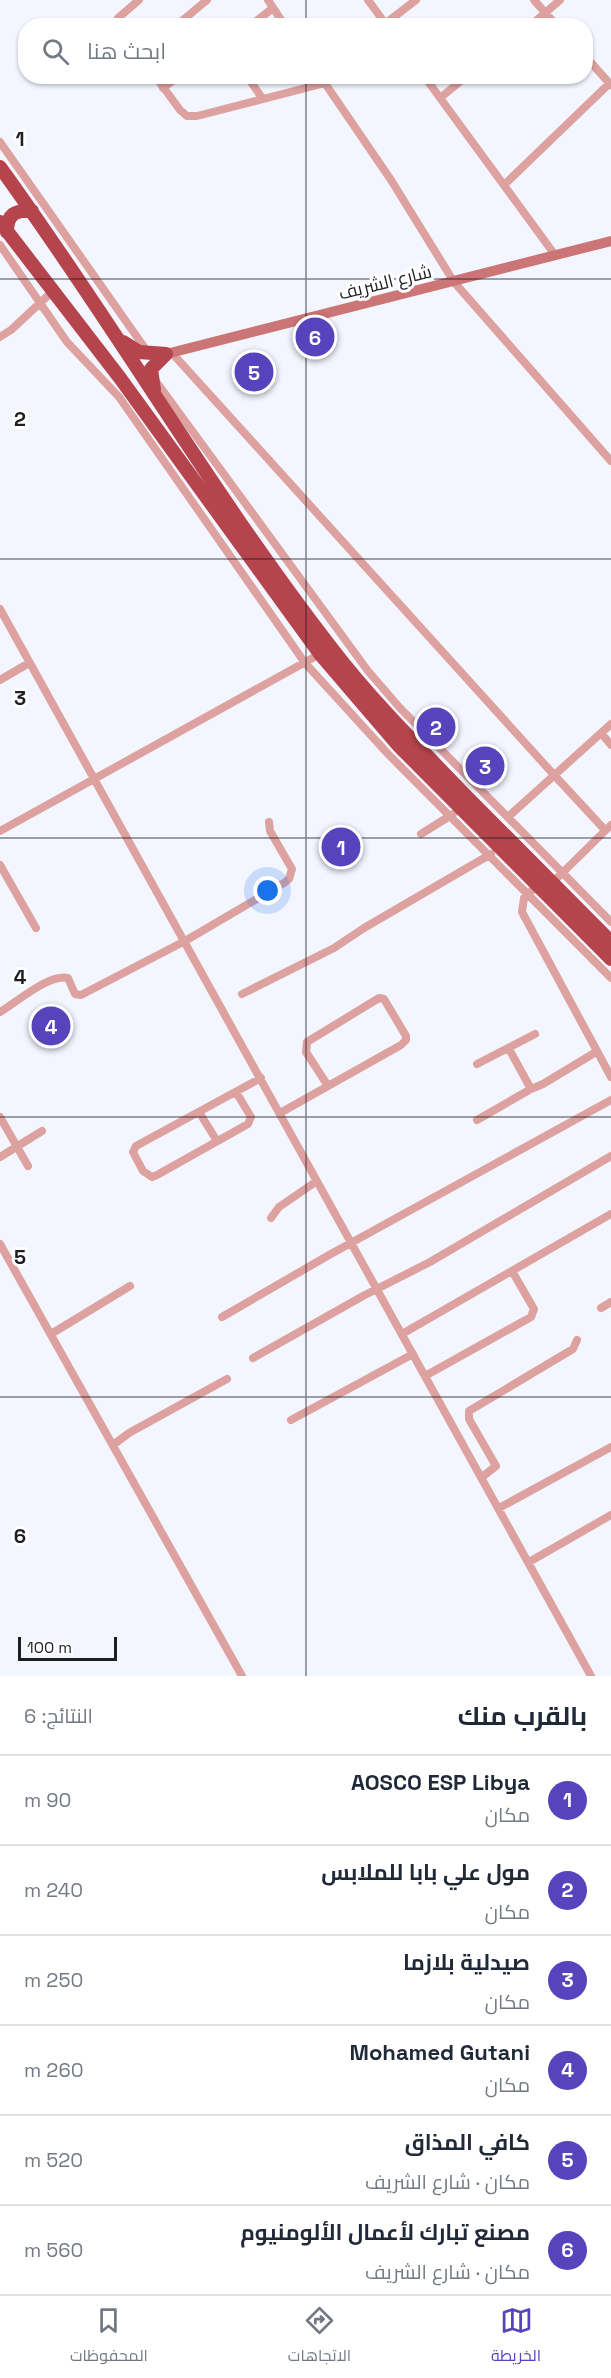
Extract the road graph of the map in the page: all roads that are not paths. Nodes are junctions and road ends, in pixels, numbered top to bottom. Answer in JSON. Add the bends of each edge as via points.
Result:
{"nodes":[{"id":1,"x":139,"y":0,"type":"edge"},
{"id":2,"x":207,"y":0,"type":"edge"},
{"id":3,"x":268,"y":0,"type":"edge"},
{"id":4,"x":368,"y":0,"type":"edge"},
{"id":5,"x":416,"y":0,"type":"edge"},
{"id":6,"x":534,"y":0,"type":"edge"},
{"id":7,"x":560,"y":0,"type":"edge"},
{"id":8,"x":273,"y":8,"type":"junction"},
{"id":9,"x":546,"y":13,"type":"junction"},
{"id":10,"x":118,"y":18,"type":"edge"},
{"id":11,"x":186,"y":18,"type":"edge"},
{"id":12,"x":260,"y":18,"type":"edge"},
{"id":13,"x":280,"y":18,"type":"edge"},
{"id":14,"x":380,"y":18,"type":"edge"},
{"id":15,"x":394,"y":18,"type":"edge"},
{"id":16,"x":540,"y":18,"type":"edge"},
{"id":17,"x":550,"y":18,"type":"edge"},
{"id":18,"x":593,"y":66,"type":"edge"},
{"id":19,"x":160,"y":84,"type":"edge"},
{"id":20,"x":168,"y":84,"type":"edge"},
{"id":21,"x":252,"y":84,"type":"edge"},
{"id":22,"x":309,"y":84,"type":"edge"},
{"id":23,"x":326,"y":84,"type":"edge"},
{"id":24,"x":430,"y":84,"type":"edge"},
{"id":25,"x":457,"y":84,"type":"edge"},
{"id":26,"x":610,"y":84,"type":"edge"},
{"id":27,"x":163,"y":88,"type":"junction"},
{"id":28,"x":262,"y":98,"type":"junction"},
{"id":29,"x":440,"y":98,"type":"junction"},
{"id":30,"x":0,"y":141,"type":"edge"},
{"id":31,"x":0,"y":167,"type":"edge"},
{"id":32,"x":504,"y":185,"type":"junction"},
{"id":33,"x":32,"y":211,"type":"junction"},
{"id":34,"x":3,"y":227,"type":"edge"},
{"id":35,"x":611,"y":241,"type":"edge"},
{"id":36,"x":0,"y":245,"type":"edge"},
{"id":37,"x":555,"y":255,"type":"junction"},
{"id":38,"x":454,"y":282,"type":"junction"},
{"id":39,"x":54,"y":290,"type":"junction"},
{"id":40,"x":41,"y":302,"type":"junction"},
{"id":41,"x":0,"y":337,"type":"edge"},
{"id":42,"x":120,"y":339,"type":"junction"},
{"id":43,"x":169,"y":353,"type":"junction"},
{"id":44,"x":149,"y":354,"type":"junction"},
{"id":45,"x":150,"y":374,"type":"junction"},
{"id":46,"x":157,"y":400,"type":"junction"},
{"id":47,"x":611,"y":461,"type":"edge"},
{"id":48,"x":0,"y":609,"type":"edge"},
{"id":49,"x":3,"y":622,"type":"edge"},
{"id":50,"x":320,"y":654,"type":"junction"},
{"id":51,"x":29,"y":663,"type":"junction"},
{"id":52,"x":305,"y":663,"type":"junction"},
{"id":53,"x":0,"y":680,"type":"edge"},
{"id":54,"x":611,"y":724,"type":"edge"},
{"id":55,"x":600,"y":734,"type":"junction"},
{"id":56,"x":611,"y":745,"type":"edge"},
{"id":57,"x":394,"y":750,"type":"junction"},
{"id":58,"x":555,"y":777,"type":"junction"},
{"id":59,"x":95,"y":778,"type":"junction"},
{"id":60,"x":483,"y":792,"type":"junction"},
{"id":61,"x":461,"y":809,"type":"junction"},
{"id":62,"x":508,"y":817,"type":"junction"},
{"id":63,"x":269,"y":822,"type":"dead end"},
{"id":64,"x":608,"y":827,"type":"edge"},
{"id":65,"x":0,"y":831,"type":"edge"},
{"id":66,"x":421,"y":834,"type":"dead end"},
{"id":67,"x":494,"y":851,"type":"junction"},
{"id":68,"x":0,"y":865,"type":"edge"},
{"id":69,"x":563,"y":872,"type":"junction"},
{"id":70,"x":552,"y":883,"type":"junction"},
{"id":71,"x":532,"y":890,"type":"junction"},
{"id":72,"x":611,"y":922,"type":"edge"},
{"id":73,"x":36,"y":928,"type":"dead end"},
{"id":74,"x":185,"y":941,"type":"junction"},
{"id":75,"x":611,"y":942,"type":"edge"},
{"id":76,"x":611,"y":959,"type":"edge"},
{"id":77,"x":611,"y":978,"type":"edge"},
{"id":78,"x":242,"y":994,"type":"dead end"},
{"id":79,"x":0,"y":1012,"type":"edge"},
{"id":80,"x":535,"y":1034,"type":"dead end"},
{"id":81,"x":509,"y":1049,"type":"junction"},
{"id":82,"x":596,"y":1052,"type":"junction"},
{"id":83,"x":477,"y":1064,"type":"dead end"},
{"id":84,"x":611,"y":1077,"type":"edge"},
{"id":85,"x":261,"y":1078,"type":"junction"},
{"id":86,"x":328,"y":1086,"type":"junction"},
{"id":87,"x":531,"y":1089,"type":"junction"},
{"id":88,"x":236,"y":1092,"type":"junction"},
{"id":89,"x":611,"y":1100,"type":"edge"},
{"id":90,"x":199,"y":1112,"type":"junction"},
{"id":91,"x":280,"y":1113,"type":"junction"},
{"id":92,"x":0,"y":1118,"type":"edge"},
{"id":93,"x":477,"y":1120,"type":"dead end"},
{"id":94,"x":42,"y":1131,"type":"dead end"},
{"id":95,"x":217,"y":1141,"type":"junction"},
{"id":96,"x":17,"y":1147,"type":"junction"},
{"id":97,"x":611,"y":1156,"type":"edge"},
{"id":98,"x":0,"y":1157,"type":"edge"},
{"id":99,"x":28,"y":1166,"type":"dead end"},
{"id":100,"x":317,"y":1181,"type":"junction"},
{"id":101,"x":611,"y":1214,"type":"edge"},
{"id":102,"x":271,"y":1218,"type":"dead end"},
{"id":103,"x":351,"y":1243,"type":"junction"},
{"id":104,"x":0,"y":1244,"type":"edge"},
{"id":105,"x":512,"y":1271,"type":"junction"},
{"id":106,"x":130,"y":1286,"type":"dead end"},
{"id":107,"x":378,"y":1288,"type":"junction"},
{"id":108,"x":611,"y":1302,"type":"edge"},
{"id":109,"x":601,"y":1308,"type":"dead end"},
{"id":110,"x":222,"y":1317,"type":"dead end"},
{"id":111,"x":51,"y":1334,"type":"junction"},
{"id":112,"x":402,"y":1334,"type":"junction"},
{"id":113,"x":577,"y":1340,"type":"dead end"},
{"id":114,"x":413,"y":1354,"type":"junction"},
{"id":115,"x":253,"y":1358,"type":"dead end"},
{"id":116,"x":425,"y":1376,"type":"junction"},
{"id":117,"x":227,"y":1379,"type":"dead end"},
{"id":118,"x":291,"y":1420,"type":"dead end"},
{"id":119,"x":113,"y":1445,"type":"junction"},
{"id":120,"x":611,"y":1447,"type":"edge"},
{"id":121,"x":482,"y":1477,"type":"junction"},
{"id":122,"x":499,"y":1508,"type":"junction"},
{"id":123,"x":611,"y":1515,"type":"edge"},
{"id":124,"x":529,"y":1562,"type":"junction"},
{"id":125,"x":242,"y":1676,"type":"edge"},
{"id":126,"x":591,"y":1676,"type":"edge"}],
"edges":[{"from":1,"to":10,"type":"street"},
{"from":2,"to":11,"type":"street"},
{"from":3,"to":8,"type":"street"},
{"from":4,"to":14,"type":"street"},
{"from":5,"to":15,"type":"street"},
{"from":6,"to":9,"type":"street"},
{"from":7,"to":9,"type":"street"},
{"from":8,"to":12,"type":"street"},
{"from":8,"to":13,"type":"street"},
{"from":9,"to":16,"type":"street"},
{"from":9,"to":17,"type":"street"},
{"from":18,"to":26,"type":"street"},
{"from":19,"to":27,"type":"street"},
{"from":20,"to":27,"type":"street"},
{"from":21,"to":28,"type":"street"},
{"from":22,"to":28,"type":"street"},
{"from":23,"to":38,"type":"street"},
{"from":24,"to":29,"type":"street"},
{"from":25,"to":29,"type":"street"},
{"from":26,"to":32,"type":"street"},
{"from":27,"to":28,"type":"street","via":[[187,116]]},
{"from":29,"to":32,"type":"street"},
{"from":30,"to":44,"type":"street"},
{"from":31,"to":33,"type":"highway"},
{"from":32,"to":37,"type":"street"},
{"from":33,"to":34,"type":"highway","via":[[16,212]]},
{"from":33,"to":42,"type":"highway"},
{"from":34,"to":39,"type":"highway"},
{"from":35,"to":37,"type":"main road","name":"شارع الشريف"},
{"from":36,"to":40,"type":"street"},
{"from":37,"to":38,"type":"main road","name":"شارع الشريف"},
{"from":38,"to":43,"type":"main road","name":"شارع الشريف"},
{"from":38,"to":47,"type":"street"},
{"from":39,"to":40,"type":"street"},
{"from":39,"to":50,"type":"highway"},
{"from":40,"to":41,"type":"street"},
{"from":40,"to":52,"type":"street","via":[[67,342],[119,397]]},
{"from":42,"to":44,"type":"highway","via":[[134,350]]},
{"from":42,"to":46,"type":"highway"},
{"from":43,"to":44,"type":"highway"},
{"from":43,"to":45,"type":"highway"},
{"from":43,"to":58,"type":"street"},
{"from":45,"to":46,"type":"highway"},
{"from":45,"to":60,"type":"street","via":[[368,671]]},
{"from":46,"to":61,"type":"highway","via":[[272,568]]},
{"from":48,"to":49,"type":"street"},
{"from":49,"to":51,"type":"street"},
{"from":50,"to":52,"type":"street"},
{"from":50,"to":57,"type":"highway"},
{"from":51,"to":53,"type":"street"},
{"from":51,"to":59,"type":"street"},
{"from":52,"to":57,"type":"street"},
{"from":52,"to":59,"type":"street"},
{"from":54,"to":55,"type":"street"},
{"from":55,"to":56,"type":"street"},
{"from":55,"to":58,"type":"street"},
{"from":57,"to":61,"type":"highway"},
{"from":58,"to":62,"type":"street"},
{"from":58,"to":64,"type":"street"},
{"from":59,"to":65,"type":"street"},
{"from":59,"to":74,"type":"street"},
{"from":60,"to":61,"type":"street"},
{"from":60,"to":62,"type":"street"},
{"from":61,"to":66,"type":"street"},
{"from":61,"to":67,"type":"highway"},
{"from":61,"to":70,"type":"highway"},
{"from":62,"to":69,"type":"street"},
{"from":63,"to":74,"type":"street","via":[[270,831],[292,869],[289,879]]},
{"from":64,"to":69,"type":"street"},
{"from":67,"to":71,"type":"highway"},
{"from":67,"to":78,"type":"street","via":[[334,948]]},
{"from":68,"to":73,"type":"street"},
{"from":69,"to":70,"type":"street"},
{"from":69,"to":72,"type":"street"},
{"from":70,"to":75,"type":"highway"},
{"from":71,"to":76,"type":"highway"},
{"from":71,"to":77,"type":"street"},
{"from":71,"to":82,"type":"street","via":[[522,912]]},
{"from":74,"to":79,"type":"street","via":[[81,995],[75,994],[68,978],[61,977],[30,991]]},
{"from":74,"to":85,"type":"street"},
{"from":80,"to":81,"type":"street"},
{"from":81,"to":83,"type":"street"},
{"from":81,"to":87,"type":"street"},
{"from":82,"to":84,"type":"street"},
{"from":82,"to":87,"type":"street"},
{"from":85,"to":88,"type":"street"},
{"from":85,"to":91,"type":"street"},
{"from":86,"to":86,"type":"street","via":[[406,1040],[384,999],[307,1042],[306,1052]]},
{"from":86,"to":91,"type":"street"},
{"from":87,"to":93,"type":"street"},
{"from":88,"to":90,"type":"street"},
{"from":88,"to":95,"type":"street","via":[[251,1121]]},
{"from":89,"to":103,"type":"street"},
{"from":90,"to":95,"type":"street"},
{"from":90,"to":95,"type":"street","via":[[134,1148],[143,1171],[152,1177],[157,1175]]},
{"from":91,"to":100,"type":"street"},
{"from":92,"to":96,"type":"street"},
{"from":94,"to":96,"type":"street"},
{"from":96,"to":98,"type":"street"},
{"from":96,"to":99,"type":"street"},
{"from":97,"to":107,"type":"street","via":[[430,1262]]},
{"from":100,"to":102,"type":"street","via":[[279,1207]]},
{"from":100,"to":103,"type":"street"},
{"from":101,"to":105,"type":"street"},
{"from":103,"to":107,"type":"street"},
{"from":103,"to":110,"type":"street"},
{"from":104,"to":111,"type":"street"},
{"from":105,"to":112,"type":"street"},
{"from":105,"to":116,"type":"street","via":[[534,1309],[531,1317]]},
{"from":106,"to":111,"type":"street"},
{"from":107,"to":112,"type":"street"},
{"from":107,"to":115,"type":"street"},
{"from":108,"to":109,"type":"street"},
{"from":111,"to":119,"type":"street"},
{"from":112,"to":114,"type":"street"},
{"from":113,"to":121,"type":"street","via":[[573,1349],[469,1412],[469,1419],[496,1466]]},
{"from":114,"to":116,"type":"street"},
{"from":114,"to":118,"type":"street"},
{"from":116,"to":121,"type":"street"},
{"from":117,"to":119,"type":"street"},
{"from":119,"to":125,"type":"street"},
{"from":120,"to":122,"type":"street"},
{"from":121,"to":122,"type":"street"},
{"from":122,"to":124,"type":"street"},
{"from":123,"to":124,"type":"street"},
{"from":124,"to":126,"type":"street"}]}
